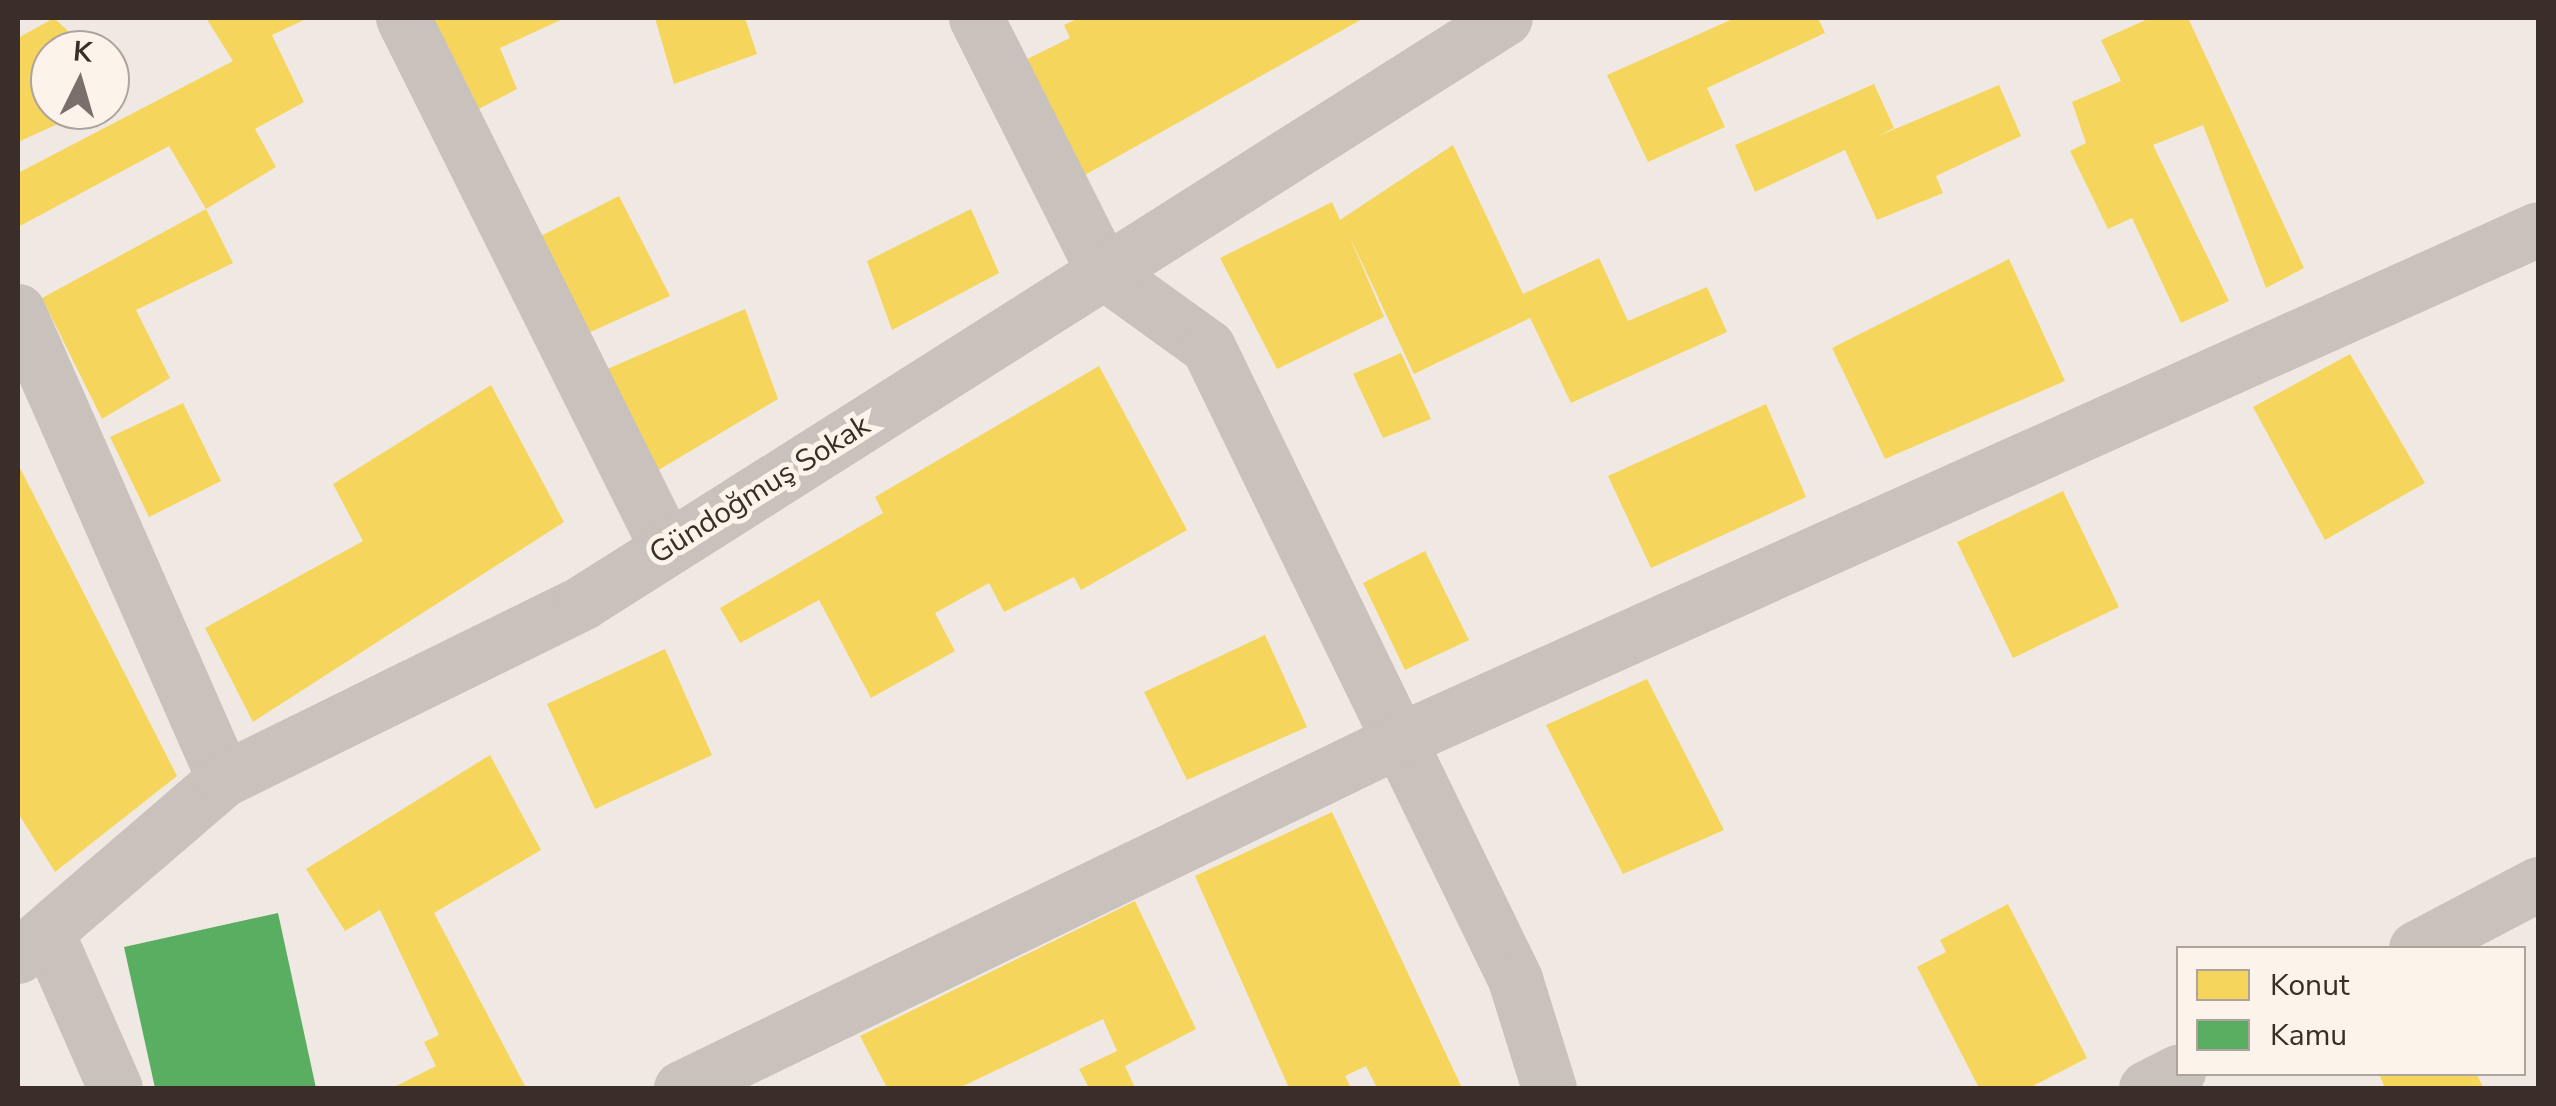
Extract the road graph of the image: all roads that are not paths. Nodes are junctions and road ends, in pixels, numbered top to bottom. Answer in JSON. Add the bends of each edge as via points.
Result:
{"nodes":[{"id":1,"x":403,"y":18,"type":"edge"},
{"id":2,"x":976,"y":18,"type":"edge"},
{"id":3,"x":1494,"y":21,"type":"edge"},
{"id":4,"x":2538,"y":229,"type":"edge"},
{"id":5,"x":1104,"y":272,"type":"junction"},
{"id":6,"x":18,"y":311,"type":"edge"},
{"id":7,"x":667,"y":548,"type":"junction"},
{"id":8,"x":1399,"y":740,"type":"junction"},
{"id":9,"x":224,"y":779,"type":"junction"},
{"id":10,"x":2538,"y":884,"type":"edge"},
{"id":11,"x":32,"y":944,"type":"edge"},
{"id":12,"x":2420,"y":946,"type":"edge"},
{"id":13,"x":2176,"y":1073,"type":"edge"},
{"id":14,"x":114,"y":1088,"type":"edge"},
{"id":15,"x":681,"y":1088,"type":"edge"},
{"id":16,"x":1549,"y":1088,"type":"edge"},
{"id":17,"x":2146,"y":1088,"type":"edge"}],
"edges":[{"from":1,"to":7,"type":"street"},
{"from":2,"to":5,"type":"street"},
{"from":3,"to":5,"type":"street","name":"Gündoğmuş Sokak"},
{"from":4,"to":8,"type":"street"},
{"from":5,"to":7,"type":"street","name":"Gündoğmuş Sokak"},
{"from":5,"to":8,"type":"street","via":[[1208,347]]},
{"from":6,"to":9,"type":"street"},
{"from":7,"to":9,"type":"street","name":"Gündoğmuş Sokak","via":[[584,602]]},
{"from":8,"to":15,"type":"street"},
{"from":8,"to":16,"type":"street","via":[[1515,979]]},
{"from":9,"to":11,"type":"street","name":"Gündoğmuş Sokak"},
{"from":10,"to":12,"type":"street"},
{"from":11,"to":14,"type":"street"},
{"from":13,"to":17,"type":"street"}]}
